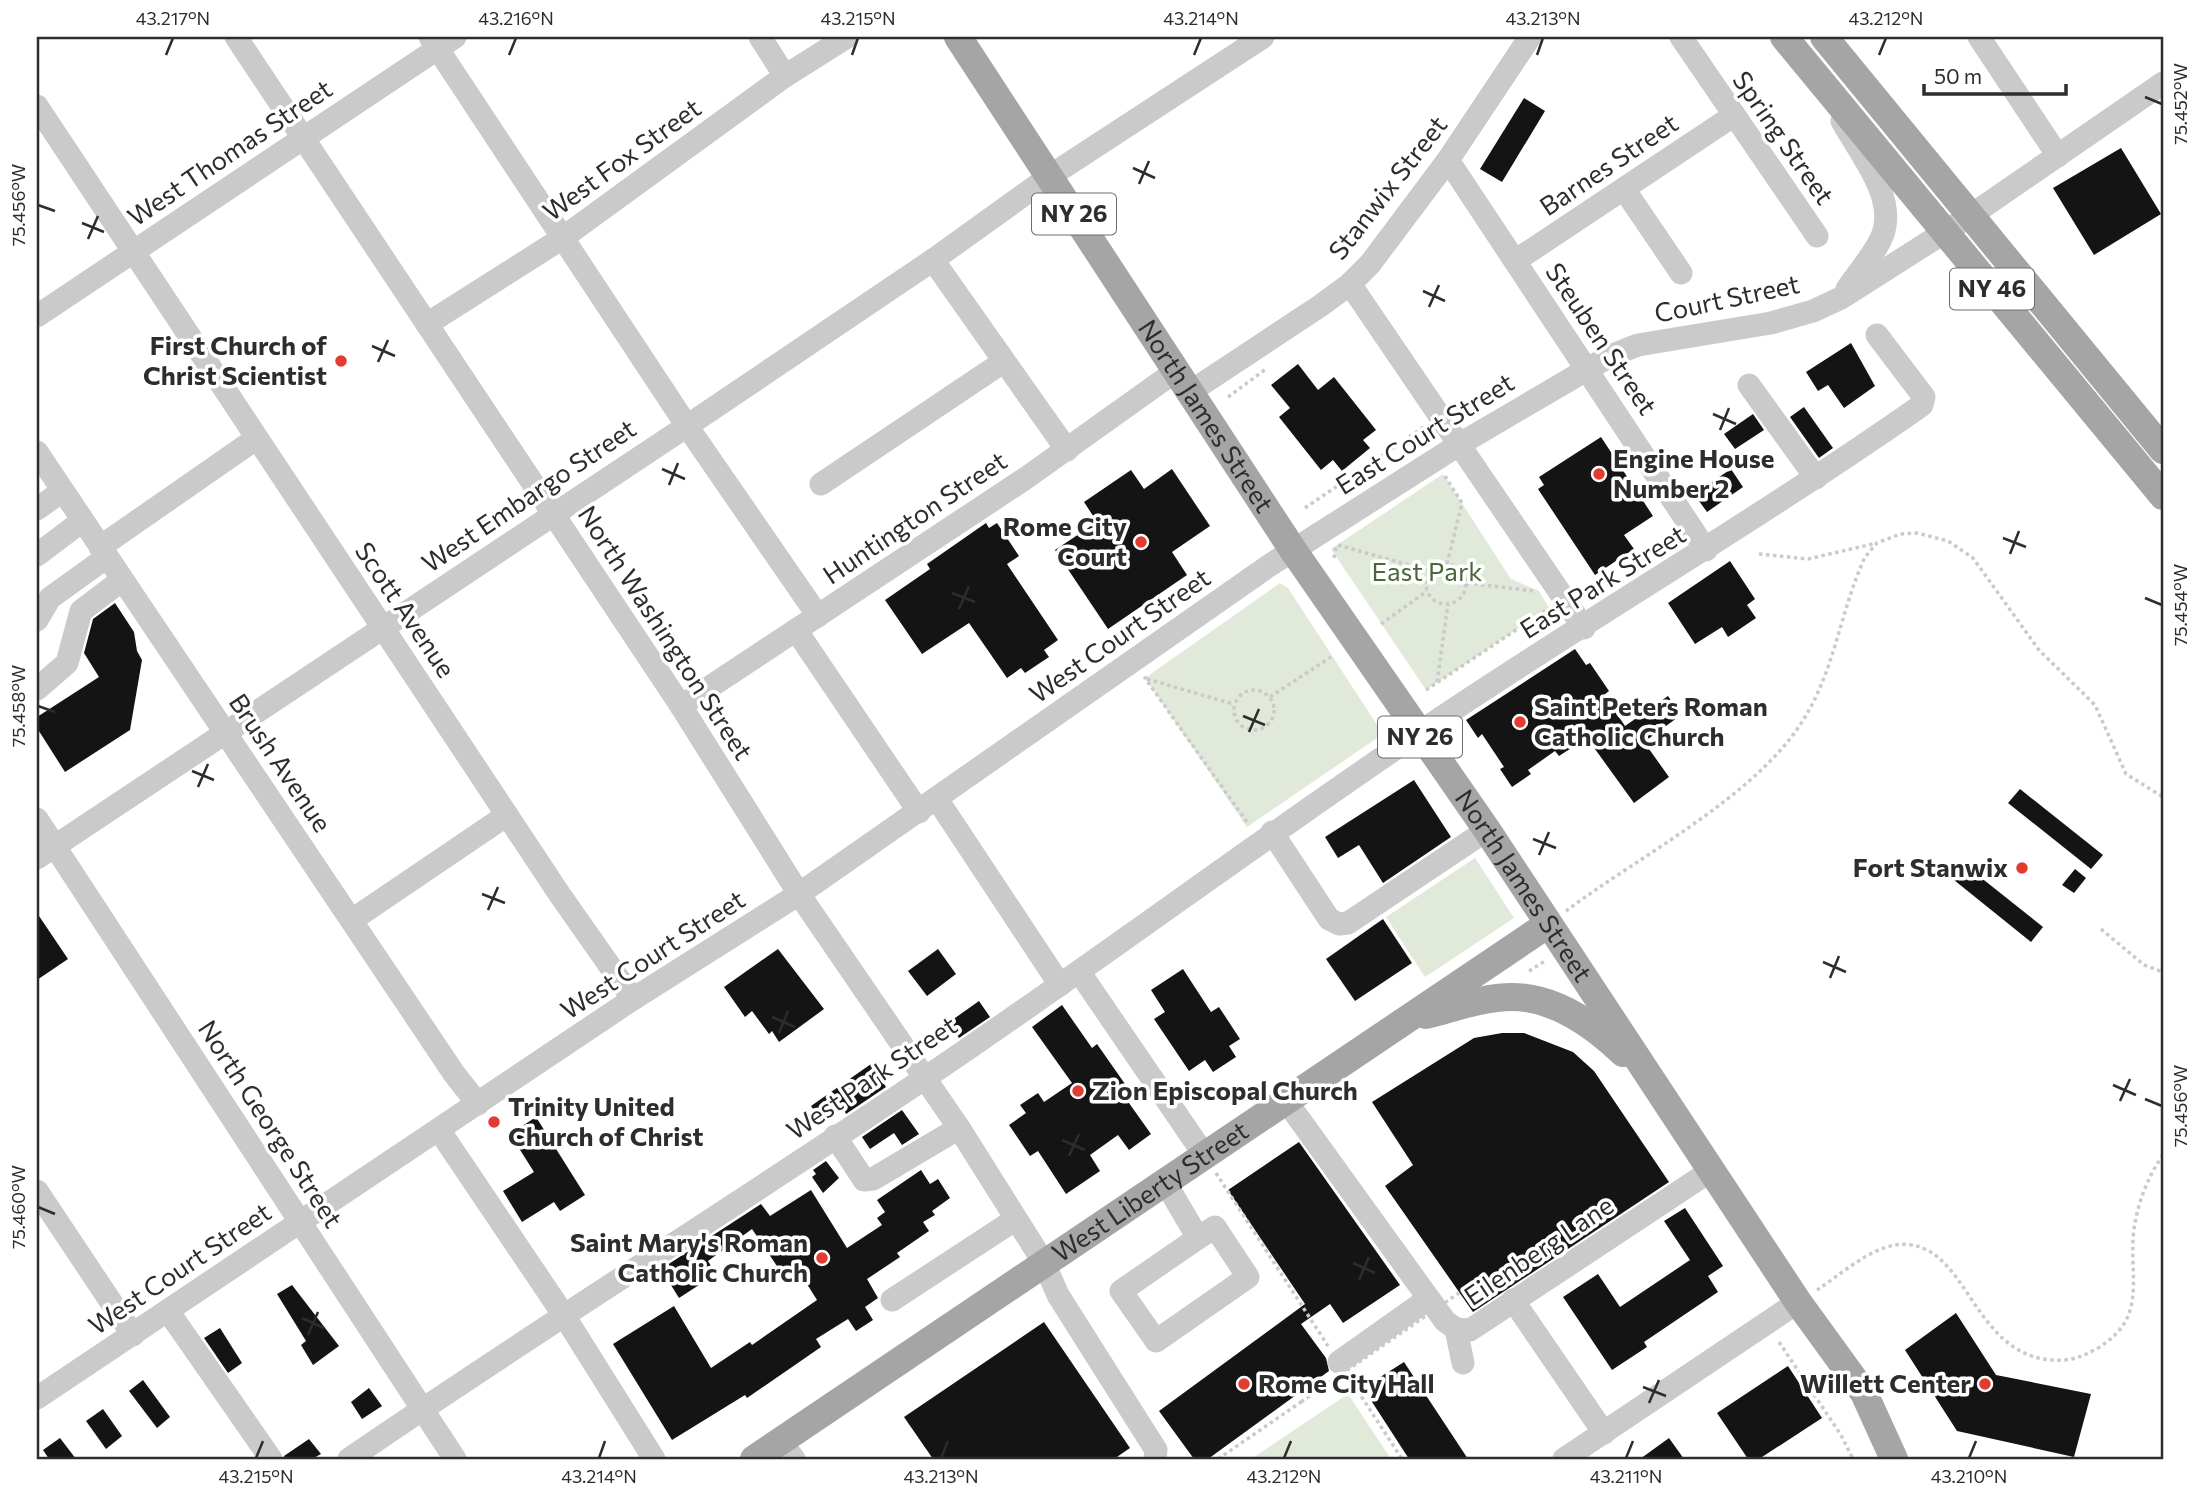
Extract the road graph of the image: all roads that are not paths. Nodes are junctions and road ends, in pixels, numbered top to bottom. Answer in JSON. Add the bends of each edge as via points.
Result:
{"nodes":[{"id":1,"x":236,"y":37,"type":"edge"},
{"id":2,"x":760,"y":37,"type":"edge"},
{"id":3,"x":847,"y":37,"type":"edge"},
{"id":4,"x":958,"y":37,"type":"edge"},
{"id":5,"x":1263,"y":37,"type":"edge"},
{"id":6,"x":1681,"y":37,"type":"edge"},
{"id":7,"x":1784,"y":37,"type":"edge"},
{"id":8,"x":1824,"y":37,"type":"edge"},
{"id":9,"x":1979,"y":37,"type":"edge"},
{"id":10,"x":1523,"y":40,"type":"edge"},
{"id":11,"x":441,"y":41,"type":"edge"},
{"id":12,"x":785,"y":76,"type":"junction"},
{"id":13,"x":1820,"y":82,"type":"junction"},
{"id":14,"x":2163,"y":83,"type":"edge"},
{"id":15,"x":37,"y":106,"type":"edge"},
{"id":16,"x":1733,"y":116,"type":"junction"},
{"id":17,"x":303,"y":138,"type":"junction"},
{"id":18,"x":2058,"y":156,"type":"junction"},
{"id":19,"x":1448,"y":160,"type":"junction"},
{"id":20,"x":1049,"y":176,"type":"junction"},
{"id":21,"x":1624,"y":189,"type":"junction"},
{"id":22,"x":1970,"y":215,"type":"junction"},
{"id":23,"x":1945,"y":232,"type":"junction"},
{"id":24,"x":1817,"y":236,"type":"dead end"},
{"id":25,"x":561,"y":239,"type":"junction"},
{"id":26,"x":132,"y":252,"type":"junction"},
{"id":27,"x":933,"y":260,"type":"junction"},
{"id":28,"x":1515,"y":261,"type":"junction"},
{"id":29,"x":1681,"y":273,"type":"dead end"},
{"id":30,"x":1350,"y":284,"type":"junction"},
{"id":31,"x":1841,"y":298,"type":"junction"},
{"id":32,"x":37,"y":316,"type":"edge"},
{"id":33,"x":427,"y":324,"type":"junction"},
{"id":34,"x":1877,"y":335,"type":"dead end"},
{"id":35,"x":1003,"y":362,"type":"junction"},
{"id":36,"x":1587,"y":368,"type":"junction"},
{"id":37,"x":1183,"y":382,"type":"junction"},
{"id":38,"x":1749,"y":385,"type":"dead end"},
{"id":39,"x":687,"y":426,"type":"junction"},
{"id":40,"x":257,"y":438,"type":"junction"},
{"id":41,"x":1460,"y":444,"type":"junction"},
{"id":42,"x":1067,"y":450,"type":"junction"},
{"id":43,"x":2163,"y":450,"type":"edge"},
{"id":44,"x":37,"y":452,"type":"edge"},
{"id":45,"x":1816,"y":478,"type":"junction"},
{"id":46,"x":821,"y":484,"type":"dead end"},
{"id":47,"x":62,"y":491,"type":"junction"},
{"id":48,"x":2163,"y":496,"type":"edge"},
{"id":49,"x":37,"y":509,"type":"edge"},
{"id":50,"x":552,"y":513,"type":"junction"},
{"id":51,"x":82,"y":521,"type":"junction"},
{"id":52,"x":1293,"y":550,"type":"junction"},
{"id":53,"x":1706,"y":550,"type":"junction"},
{"id":54,"x":103,"y":552,"type":"junction"},
{"id":55,"x":37,"y":555,"type":"edge"},
{"id":56,"x":122,"y":580,"type":"junction"},
{"id":57,"x":818,"y":616,"type":"junction"},
{"id":58,"x":37,"y":620,"type":"edge"},
{"id":59,"x":383,"y":627,"type":"junction"},
{"id":60,"x":1584,"y":628,"type":"junction"},
{"id":61,"x":796,"y":630,"type":"junction"},
{"id":62,"x":37,"y":689,"type":"edge"},
{"id":63,"x":681,"y":706,"type":"junction"},
{"id":64,"x":226,"y":732,"type":"junction"},
{"id":65,"x":1418,"y":733,"type":"junction"},
{"id":66,"x":928,"y":806,"type":"junction"},
{"id":67,"x":507,"y":815,"type":"junction"},
{"id":68,"x":37,"y":819,"type":"edge"},
{"id":69,"x":1487,"y":830,"type":"junction"},
{"id":70,"x":1272,"y":832,"type":"junction"},
{"id":71,"x":46,"y":852,"type":"edge"},
{"id":72,"x":799,"y":894,"type":"junction"},
{"id":73,"x":352,"y":920,"type":"junction"},
{"id":74,"x":1547,"y":925,"type":"junction"},
{"id":75,"x":1080,"y":973,"type":"junction"},
{"id":76,"x":1060,"y":985,"type":"junction"},
{"id":77,"x":633,"y":999,"type":"junction"},
{"id":78,"x":1410,"y":1019,"type":"junction"},
{"id":79,"x":924,"y":1079,"type":"junction"},
{"id":80,"x":1653,"y":1083,"type":"junction"},
{"id":81,"x":1287,"y":1102,"type":"junction"},
{"id":82,"x":478,"y":1104,"type":"junction"},
{"id":83,"x":959,"y":1128,"type":"junction"},
{"id":84,"x":439,"y":1130,"type":"junction"},
{"id":85,"x":835,"y":1136,"type":"junction"},
{"id":86,"x":1205,"y":1156,"type":"junction"},
{"id":87,"x":1713,"y":1170,"type":"junction"},
{"id":88,"x":1165,"y":1182,"type":"junction"},
{"id":89,"x":37,"y":1191,"type":"edge"},
{"id":90,"x":1016,"y":1219,"type":"junction"},
{"id":91,"x":301,"y":1223,"type":"junction"},
{"id":92,"x":1198,"y":1238,"type":"junction"},
{"id":93,"x":1044,"y":1262,"type":"junction"},
{"id":94,"x":1428,"y":1299,"type":"junction"},
{"id":95,"x":892,"y":1300,"type":"dead end"},
{"id":96,"x":1513,"y":1300,"type":"junction"},
{"id":97,"x":1798,"y":1302,"type":"junction"},
{"id":98,"x":168,"y":1311,"type":"junction"},
{"id":99,"x":565,"y":1317,"type":"junction"},
{"id":100,"x":1456,"y":1329,"type":"junction"},
{"id":101,"x":132,"y":1335,"type":"junction"},
{"id":102,"x":1339,"y":1362,"type":"road end"},
{"id":103,"x":1463,"y":1363,"type":"dead end"},
{"id":104,"x":37,"y":1398,"type":"edge"},
{"id":105,"x":422,"y":1409,"type":"junction"},
{"id":106,"x":1604,"y":1433,"type":"junction"},
{"id":107,"x":788,"y":1450,"type":"edge"},
{"id":108,"x":271,"y":1459,"type":"edge"},
{"id":109,"x":349,"y":1459,"type":"edge"},
{"id":110,"x":455,"y":1459,"type":"edge"},
{"id":111,"x":654,"y":1459,"type":"edge"},
{"id":112,"x":754,"y":1459,"type":"edge"},
{"id":113,"x":1156,"y":1459,"type":"edge"},
{"id":114,"x":1564,"y":1459,"type":"edge"},
{"id":115,"x":1894,"y":1459,"type":"edge"}],
"edges":[{"from":1,"to":17,"type":"street","name":"North Washington Street"},
{"from":2,"to":12,"type":"street"},
{"from":3,"to":12,"type":"street","name":"West Fox Street"},
{"from":4,"to":20,"type":"main road","name":"North James Street","number":"NY 26"},
{"from":5,"to":20,"type":"street","name":"West Embargo Street"},
{"from":6,"to":16,"type":"street","name":"Spring Street"},
{"from":7,"to":13,"type":"main road","number":"NY 46"},
{"from":8,"to":22,"type":"main road","number":"NY 46"},
{"from":9,"to":18,"type":"street"},
{"from":10,"to":19,"type":"street","name":"Stanwix Street"},
{"from":11,"to":17,"type":"street","name":"West Thomas Street"},
{"from":11,"to":25,"type":"street"},
{"from":12,"to":25,"type":"street","name":"West Fox Street"},
{"from":13,"to":23,"type":"main road","number":"NY 46"},
{"from":13,"to":31,"type":"street","via":[[1883,194],[1887,216],[1882,237]]},
{"from":14,"to":18,"type":"street","name":"Court Street"},
{"from":15,"to":26,"type":"street","name":"Scott Avenue"},
{"from":16,"to":21,"type":"street","name":"Barnes Street"},
{"from":16,"to":24,"type":"street","name":"Spring Street"},
{"from":17,"to":26,"type":"street","name":"West Thomas Street"},
{"from":17,"to":33,"type":"street","name":"North Washington Street"},
{"from":18,"to":22,"type":"street","name":"Court Street"},
{"from":19,"to":28,"type":"street","name":"Steuben Street"},
{"from":19,"to":30,"type":"street","name":"Stanwix Street"},
{"from":20,"to":27,"type":"street","name":"West Embargo Street"},
{"from":20,"to":37,"type":"main road","name":"North James Street","number":"NY 26"},
{"from":21,"to":28,"type":"street","name":"Barnes Street"},
{"from":21,"to":29,"type":"street"},
{"from":22,"to":23,"type":"street","name":"Court Street"},
{"from":22,"to":43,"type":"main road","number":"NY 46"},
{"from":23,"to":31,"type":"street","name":"Court Street"},
{"from":23,"to":48,"type":"main road","number":"NY 46"},
{"from":25,"to":33,"type":"street","name":"West Fox Street"},
{"from":25,"to":39,"type":"street"},
{"from":26,"to":32,"type":"street","name":"West Thomas Street"},
{"from":26,"to":40,"type":"street","name":"Scott Avenue"},
{"from":27,"to":35,"type":"street"},
{"from":27,"to":39,"type":"street","name":"West Embargo Street"},
{"from":28,"to":36,"type":"street","name":"Steuben Street"},
{"from":30,"to":37,"type":"street","name":"Stanwix Street"},
{"from":30,"to":41,"type":"street"},
{"from":31,"to":36,"type":"street","name":"Court Street","via":[[1771,323],[1638,345]]},
{"from":33,"to":50,"type":"street","name":"North Washington Street"},
{"from":34,"to":45,"type":"street","name":"East Park Street","via":[[1924,397],[1922,405]]},
{"from":35,"to":42,"type":"street"},
{"from":35,"to":46,"type":"street"},
{"from":36,"to":41,"type":"street","name":"East Court Street"},
{"from":36,"to":53,"type":"street","name":"Steuben Street"},
{"from":37,"to":42,"type":"street","name":"Huntington Street"},
{"from":37,"to":52,"type":"main road","name":"North James Street","number":"NY 26"},
{"from":38,"to":45,"type":"street"},
{"from":39,"to":50,"type":"street","name":"West Embargo Street"},
{"from":39,"to":57,"type":"street"},
{"from":40,"to":54,"type":"street"},
{"from":40,"to":59,"type":"street","name":"Scott Avenue"},
{"from":41,"to":52,"type":"street","name":"East Court Street"},
{"from":41,"to":60,"type":"street"},
{"from":42,"to":57,"type":"street","name":"Huntington Street"},
{"from":44,"to":47,"type":"street","name":"Brush Avenue"},
{"from":45,"to":53,"type":"street","name":"East Park Street"},
{"from":47,"to":49,"type":"street"},
{"from":47,"to":51,"type":"street","name":"Brush Avenue"},
{"from":50,"to":59,"type":"street","name":"West Embargo Street"},
{"from":50,"to":63,"type":"street","name":"North Washington Street"},
{"from":51,"to":54,"type":"street","name":"Brush Avenue"},
{"from":51,"to":55,"type":"street"},
{"from":52,"to":65,"type":"main road","name":"North James Street","number":"NY 26"},
{"from":52,"to":66,"type":"street","name":"West Court Street"},
{"from":53,"to":60,"type":"street","name":"East Park Street"},
{"from":54,"to":56,"type":"street","name":"Brush Avenue"},
{"from":54,"to":58,"type":"street","via":[[50,598]]},
{"from":56,"to":62,"type":"street","via":[[81,611],[68,663]]},
{"from":56,"to":64,"type":"street","name":"Brush Avenue"},
{"from":57,"to":61,"type":"street","name":"Huntington Street"},
{"from":59,"to":64,"type":"street","name":"West Embargo Street"},
{"from":59,"to":67,"type":"street","name":"Scott Avenue"},
{"from":60,"to":65,"type":"street","name":"East Park Street"},
{"from":61,"to":63,"type":"street","name":"Huntington Street"},
{"from":61,"to":66,"type":"street"},
{"from":63,"to":72,"type":"street","name":"North Washington Street"},
{"from":64,"to":71,"type":"street","name":"West Embargo Street"},
{"from":64,"to":73,"type":"street","name":"Brush Avenue"},
{"from":65,"to":69,"type":"main road","name":"North James Street","number":"NY 26"},
{"from":65,"to":70,"type":"street","name":"West Park Street"},
{"from":66,"to":72,"type":"street","name":"West Court Street"},
{"from":66,"to":76,"type":"street"},
{"from":67,"to":73,"type":"street"},
{"from":67,"to":77,"type":"street","name":"Scott Avenue"},
{"from":68,"to":71,"type":"street","name":"North George Street"},
{"from":69,"to":70,"type":"street","via":[[1348,923],[1339,924],[1329,919]]},
{"from":69,"to":74,"type":"main road","name":"North James Street","number":"NY 26"},
{"from":70,"to":75,"type":"street","name":"West Park Street"},
{"from":71,"to":91,"type":"street","name":"North George Street"},
{"from":72,"to":77,"type":"street","name":"West Court Street"},
{"from":72,"to":79,"type":"street","name":"North Washington Street"},
{"from":73,"to":82,"type":"street","name":"Brush Avenue"},
{"from":74,"to":78,"type":"main road","name":"West Liberty Street"},
{"from":74,"to":80,"type":"main road","name":"North James Street","number":"NY 26"},
{"from":75,"to":76,"type":"street","name":"West Park Street"},
{"from":75,"to":86,"type":"street"},
{"from":76,"to":79,"type":"street","name":"West Park Street"},
{"from":77,"to":82,"type":"street","name":"West Court Street"},
{"from":78,"to":80,"type":"main road","via":[[1513,997],[1544,1003],[1580,1018]]},
{"from":78,"to":81,"type":"main road","name":"West Liberty Street"},
{"from":79,"to":83,"type":"street","name":"North Washington Street"},
{"from":79,"to":85,"type":"street","name":"West Park Street"},
{"from":80,"to":87,"type":"main road","name":"North James Street","number":"NY 26"},
{"from":81,"to":86,"type":"main road","name":"West Liberty Street"},
{"from":81,"to":94,"type":"street","name":"Eilenberg Lane"},
{"from":82,"to":84,"type":"street","name":"West Court Street"},
{"from":83,"to":85,"type":"street","via":[[864,1180]]},
{"from":83,"to":90,"type":"street","name":"North Washington Street"},
{"from":84,"to":91,"type":"street","name":"West Court Street"},
{"from":84,"to":99,"type":"street"},
{"from":85,"to":99,"type":"street","name":"West Park Street"},
{"from":86,"to":88,"type":"main road","name":"West Liberty Street"},
{"from":87,"to":96,"type":"street","name":"Eilenberg Lane"},
{"from":87,"to":97,"type":"main road","name":"North James Street","number":"NY 26"},
{"from":88,"to":92,"type":"street"},
{"from":88,"to":93,"type":"main road","name":"West Liberty Street"},
{"from":89,"to":101,"type":"street"},
{"from":90,"to":93,"type":"street","name":"North Washington Street"},
{"from":90,"to":95,"type":"street"},
{"from":91,"to":98,"type":"street","name":"West Court Street"},
{"from":91,"to":105,"type":"street","name":"North George Street"},
{"from":92,"to":92,"type":"street","via":[[1121,1292],[1156,1341],[1248,1277],[1215,1227]]},
{"from":93,"to":107,"type":"main road","name":"West Liberty Street"},
{"from":93,"to":113,"type":"street","name":"North Washington Street","via":[[1058,1295],[1156,1450]]},
{"from":94,"to":100,"type":"street","name":"Eilenberg Lane"},
{"from":94,"to":102,"type":"street"},
{"from":96,"to":100,"type":"street","name":"Eilenberg Lane","via":[[1471,1330]]},
{"from":96,"to":106,"type":"street"},
{"from":97,"to":106,"type":"street"},
{"from":97,"to":115,"type":"main road","name":"North James Street","number":"NY 26","via":[[1864,1393]]},
{"from":98,"to":101,"type":"street","name":"West Court Street"},
{"from":98,"to":108,"type":"street"},
{"from":99,"to":105,"type":"street","name":"West Park Street"},
{"from":99,"to":111,"type":"street"},
{"from":100,"to":103,"type":"street"},
{"from":101,"to":104,"type":"street","name":"West Court Street"},
{"from":105,"to":109,"type":"street","name":"West Park Street"},
{"from":105,"to":110,"type":"street","name":"North George Street"},
{"from":106,"to":114,"type":"street"},
{"from":107,"to":112,"type":"main road","name":"West Liberty Street"}]}
